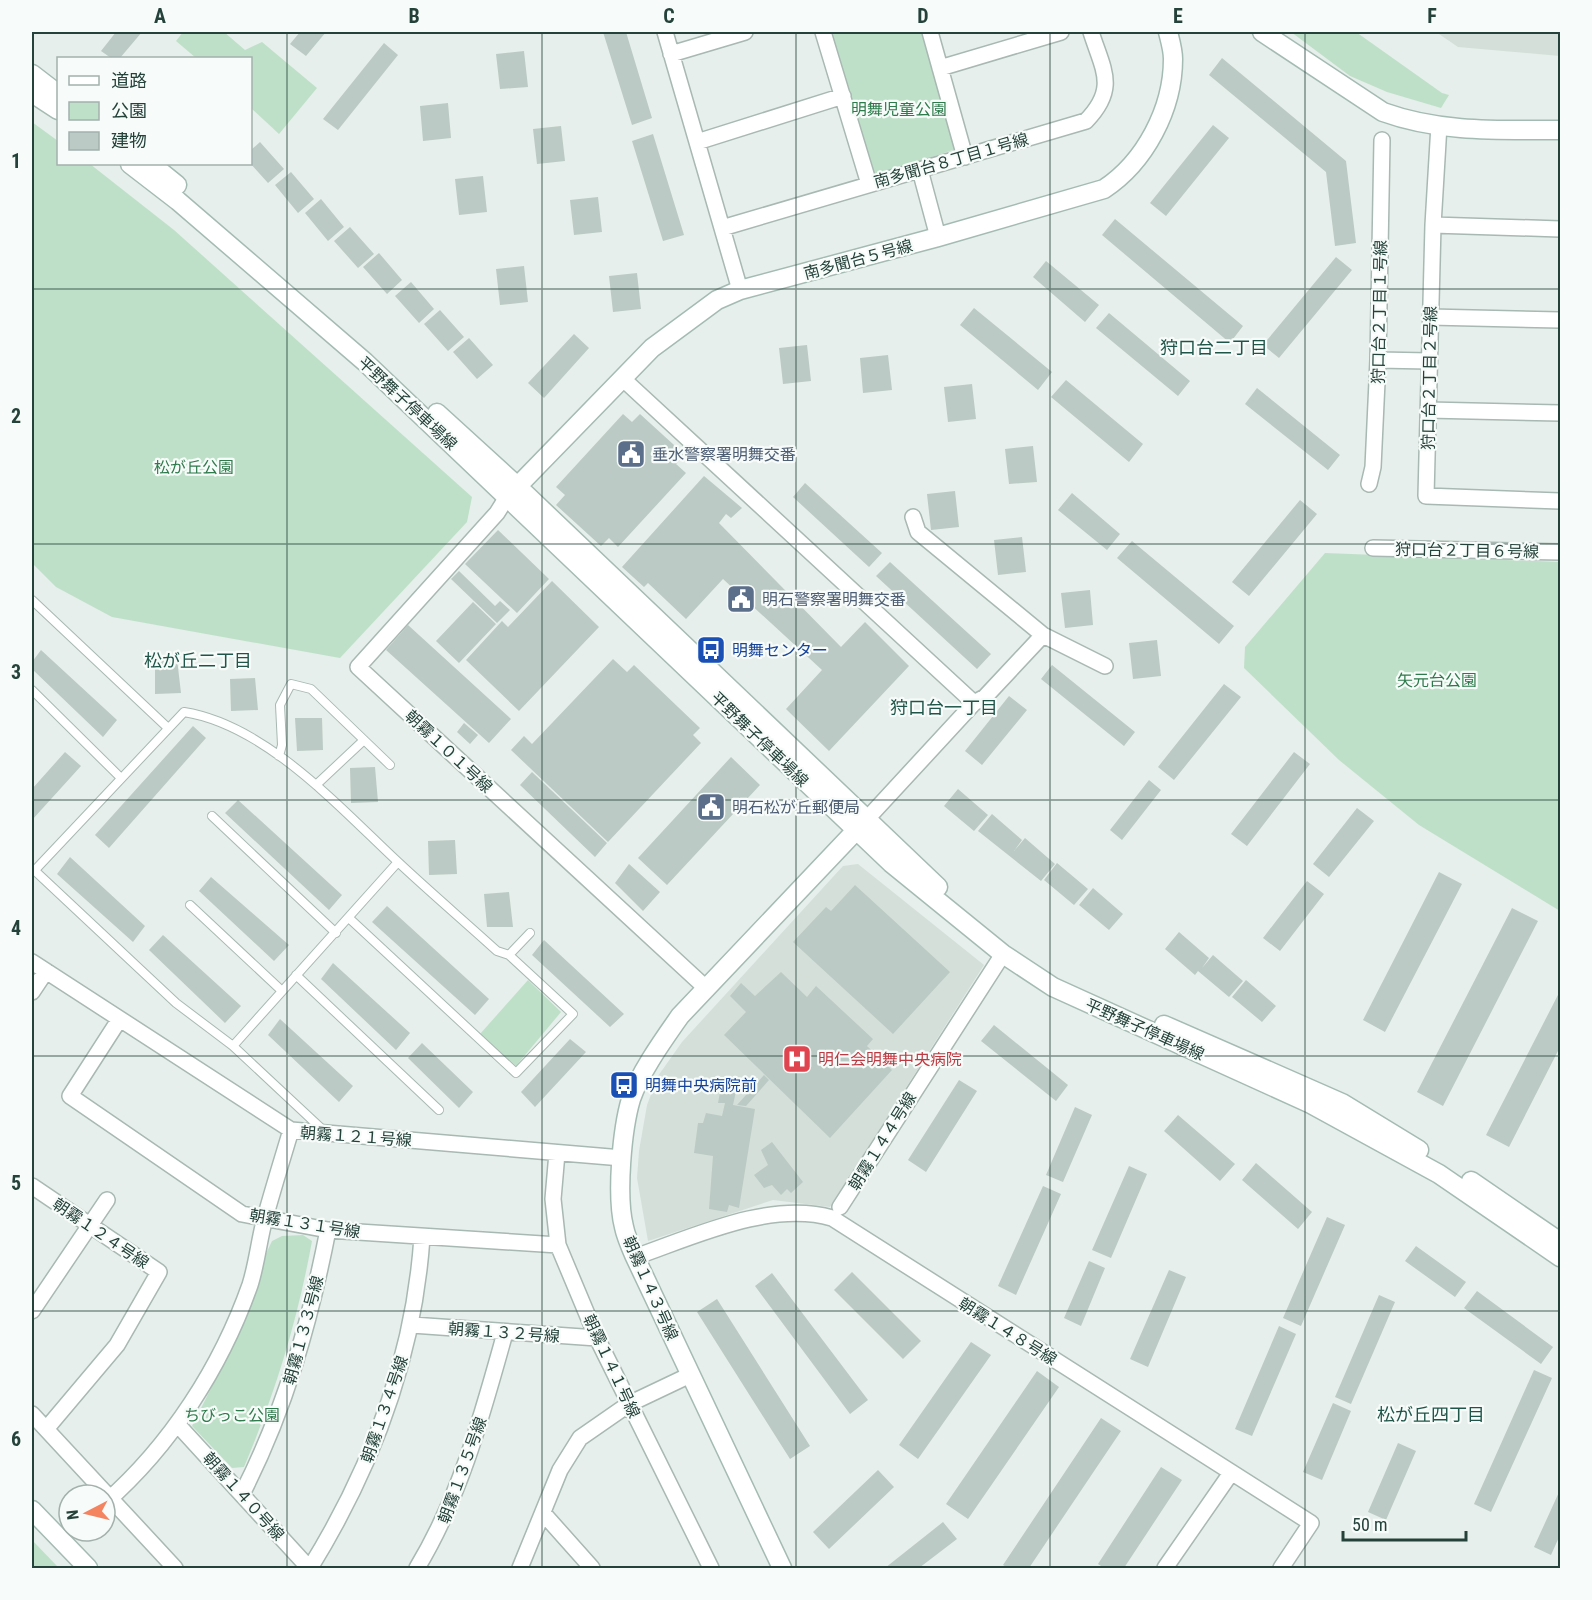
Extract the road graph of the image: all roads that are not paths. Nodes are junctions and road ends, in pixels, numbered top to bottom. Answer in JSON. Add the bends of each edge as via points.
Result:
{"nodes":[{"id":1,"x":664,"y":32,"type":"edge"},
{"id":2,"x":744,"y":32,"type":"edge"},
{"id":3,"x":824,"y":32,"type":"edge"},
{"id":4,"x":930,"y":32,"type":"edge"},
{"id":5,"x":1061,"y":32,"type":"edge"},
{"id":6,"x":1091,"y":32,"type":"edge"},
{"id":7,"x":1168,"y":32,"type":"edge"},
{"id":8,"x":1262,"y":32,"type":"edge"},
{"id":9,"x":672,"y":54,"type":"junction"},
{"id":10,"x":940,"y":68,"type":"junction"},
{"id":11,"x":32,"y":74,"type":"edge"},
{"id":12,"x":32,"y":93,"type":"edge"},
{"id":13,"x":57,"y":93,"type":"edge"},
{"id":14,"x":843,"y":96,"type":"junction"},
{"id":15,"x":57,"y":109,"type":"edge"},
{"id":16,"x":1439,"y":125,"type":"junction"},
{"id":17,"x":1560,"y":130,"type":"edge"},
{"id":18,"x":1382,"y":140,"type":"dead end"},
{"id":19,"x":697,"y":142,"type":"junction"},
{"id":20,"x":965,"y":157,"type":"junction"},
{"id":21,"x":131,"y":165,"type":"edge"},
{"id":22,"x":152,"y":165,"type":"edge"},
{"id":23,"x":920,"y":170,"type":"junction"},
{"id":24,"x":869,"y":184,"type":"junction"},
{"id":25,"x":1432,"y":225,"type":"junction"},
{"id":26,"x":722,"y":228,"type":"junction"},
{"id":27,"x":1560,"y":229,"type":"edge"},
{"id":28,"x":938,"y":237,"type":"junction"},
{"id":29,"x":741,"y":290,"type":"junction"},
{"id":30,"x":1430,"y":316,"type":"junction"},
{"id":31,"x":1560,"y":320,"type":"edge"},
{"id":32,"x":1378,"y":360,"type":"junction"},
{"id":33,"x":1429,"y":361,"type":"junction"},
{"id":34,"x":622,"y":378,"type":"junction"},
{"id":35,"x":1428,"y":410,"type":"junction"},
{"id":36,"x":1560,"y":413,"type":"edge"},
{"id":37,"x":1369,"y":484,"type":"dead end"},
{"id":38,"x":512,"y":491,"type":"junction"},
{"id":39,"x":1560,"y":501,"type":"edge"},
{"id":40,"x":913,"y":517,"type":"dead end"},
{"id":41,"x":1373,"y":548,"type":"dead end"},
{"id":42,"x":1560,"y":552,"type":"edge"},
{"id":43,"x":32,"y":600,"type":"edge"},
{"id":44,"x":1043,"y":634,"type":"junction"},
{"id":45,"x":1105,"y":666,"type":"dead end"},
{"id":46,"x":32,"y":690,"type":"edge"},
{"id":47,"x":974,"y":702,"type":"junction"},
{"id":48,"x":168,"y":728,"type":"junction"},
{"id":49,"x":364,"y":740,"type":"junction"},
{"id":50,"x":279,"y":756,"type":"junction"},
{"id":51,"x":390,"y":765,"type":"dead end"},
{"id":52,"x":122,"y":778,"type":"junction"},
{"id":53,"x":316,"y":785,"type":"junction"},
{"id":54,"x":212,"y":816,"type":"dead end"},
{"id":55,"x":861,"y":825,"type":"junction"},
{"id":56,"x":398,"y":862,"type":"junction"},
{"id":57,"x":33,"y":869,"type":"edge"},
{"id":58,"x":190,"y":905,"type":"dead end"},
{"id":59,"x":350,"y":919,"type":"junction"},
{"id":60,"x":336,"y":933,"type":"junction"},
{"id":61,"x":530,"y":933,"type":"dead end"},
{"id":62,"x":1003,"y":954,"type":"junction"},
{"id":63,"x":508,"y":955,"type":"junction"},
{"id":64,"x":32,"y":962,"type":"edge"},
{"id":65,"x":46,"y":971,"type":"junction"},
{"id":66,"x":296,"y":975,"type":"junction"},
{"id":67,"x":707,"y":989,"type":"junction"},
{"id":68,"x":282,"y":991,"type":"junction"},
{"id":69,"x":32,"y":992,"type":"edge"},
{"id":70,"x":119,"y":1020,"type":"junction"},
{"id":71,"x":233,"y":1046,"type":"junction"},
{"id":72,"x":439,"y":1110,"type":"dead end"},
{"id":73,"x":291,"y":1131,"type":"junction"},
{"id":74,"x":326,"y":1132,"type":"junction"},
{"id":75,"x":557,"y":1153,"type":"junction"},
{"id":76,"x":622,"y":1158,"type":"junction"},
{"id":77,"x":32,"y":1186,"type":"edge"},
{"id":78,"x":107,"y":1200,"type":"dead end"},
{"id":79,"x":840,"y":1207,"type":"dead end"},
{"id":80,"x":265,"y":1220,"type":"junction"},
{"id":81,"x":90,"y":1224,"type":"junction"},
{"id":82,"x":328,"y":1230,"type":"junction"},
{"id":83,"x":422,"y":1237,"type":"junction"},
{"id":84,"x":1560,"y":1242,"type":"edge"},
{"id":85,"x":558,"y":1245,"type":"junction"},
{"id":86,"x":635,"y":1257,"type":"junction"},
{"id":87,"x":1560,"y":1257,"type":"edge"},
{"id":88,"x":32,"y":1311,"type":"edge"},
{"id":89,"x":412,"y":1325,"type":"junction"},
{"id":90,"x":505,"y":1333,"type":"junction"},
{"id":91,"x":597,"y":1338,"type":"junction"},
{"id":92,"x":690,"y":1375,"type":"junction"},
{"id":93,"x":629,"y":1404,"type":"junction"},
{"id":94,"x":32,"y":1414,"type":"edge"},
{"id":95,"x":178,"y":1425,"type":"junction"},
{"id":96,"x":47,"y":1428,"type":"junction"},
{"id":97,"x":1231,"y":1473,"type":"junction"},
{"id":98,"x":92,"y":1483,"type":"edge"},
{"id":99,"x":117,"y":1490,"type":"edge"},
{"id":100,"x":242,"y":1494,"type":"junction"},
{"id":101,"x":32,"y":1510,"type":"edge"},
{"id":102,"x":117,"y":1511,"type":"edge"},
{"id":103,"x":543,"y":1513,"type":"junction"},
{"id":104,"x":57,"y":1529,"type":"edge"},
{"id":105,"x":71,"y":1543,"type":"edge"},
{"id":106,"x":88,"y":1569,"type":"edge"},
{"id":107,"x":175,"y":1569,"type":"edge"},
{"id":108,"x":309,"y":1569,"type":"edge"},
{"id":109,"x":417,"y":1569,"type":"edge"},
{"id":110,"x":520,"y":1569,"type":"edge"},
{"id":111,"x":592,"y":1569,"type":"edge"},
{"id":112,"x":711,"y":1569,"type":"edge"},
{"id":113,"x":782,"y":1569,"type":"edge"},
{"id":114,"x":1164,"y":1569,"type":"edge"},
{"id":115,"x":1281,"y":1569,"type":"edge"}],
"edges":[{"from":1,"to":9,"type":"street"},
{"from":2,"to":9,"type":"street"},
{"from":3,"to":14,"type":"street"},
{"from":4,"to":10,"type":"street"},
{"from":5,"to":10,"type":"street"},
{"from":6,"to":20,"type":"street","name":"南多聞台８丁目１号線","via":[[1106,81],[1102,104],[1086,121]]},
{"from":7,"to":28,"type":"main road","name":"南多聞台５号線","via":[[1173,58],[1168,93],[1158,125],[1123,177],[1104,189]]},
{"from":8,"to":16,"type":"main road","via":[[1383,112]]},
{"from":9,"to":19,"type":"street"},
{"from":10,"to":20,"type":"street"},
{"from":11,"to":13,"type":"main road"},
{"from":12,"to":15,"type":"main road"},
{"from":14,"to":19,"type":"street"},
{"from":14,"to":24,"type":"street"},
{"from":16,"to":17,"type":"main road","via":[[1457,130]]},
{"from":16,"to":25,"type":"street","name":"狩口台２丁目２号線"},
{"from":18,"to":32,"type":"street","name":"狩口台２丁目１号線"},
{"from":19,"to":26,"type":"street"},
{"from":20,"to":23,"type":"street","name":"南多聞台８丁目１号線"},
{"from":21,"to":38,"type":"main road","name":"平野舞子停車場線","via":[[178,201]]},
{"from":22,"to":38,"type":"main road","name":"平野舞子停車場線","via":[[376,358]]},
{"from":23,"to":24,"type":"street","name":"南多聞台８丁目１号線"},
{"from":23,"to":28,"type":"street"},
{"from":24,"to":26,"type":"street","name":"南多聞台８丁目１号線"},
{"from":25,"to":27,"type":"street"},
{"from":25,"to":30,"type":"street","name":"狩口台２丁目２号線"},
{"from":26,"to":29,"type":"street"},
{"from":28,"to":29,"type":"main road","name":"南多聞台５号線"},
{"from":29,"to":34,"type":"main road","name":"南多聞台５号線","via":[[687,319]]},
{"from":30,"to":31,"type":"street"},
{"from":30,"to":33,"type":"street","name":"狩口台２丁目２号線"},
{"from":32,"to":33,"type":"street"},
{"from":32,"to":37,"type":"street","name":"狩口台２丁目１号線"},
{"from":33,"to":35,"type":"street","name":"狩口台２丁目２号線"},
{"from":34,"to":38,"type":"main road","name":"南多聞台５号線"},
{"from":34,"to":47,"type":"street"},
{"from":35,"to":36,"type":"street"},
{"from":35,"to":39,"type":"street","name":"狩口台２丁目２号線","via":[[1426,496]]},
{"from":38,"to":55,"type":"main road","name":"平野舞子停車場線"},
{"from":38,"to":67,"type":"street","name":"朝霧１０１号線","via":[[497,513],[358,667]]},
{"from":40,"to":44,"type":"street","via":[[918,532]]},
{"from":41,"to":42,"type":"street","name":"狩口台２丁目６号線"},
{"from":43,"to":48,"type":"lane"},
{"from":44,"to":45,"type":"street"},
{"from":44,"to":47,"type":"street","via":[[985,698]]},
{"from":46,"to":52,"type":"lane"},
{"from":47,"to":55,"type":"street"},
{"from":48,"to":50,"type":"lane","via":[[184,711],[210,716]]},
{"from":48,"to":52,"type":"lane"},
{"from":49,"to":50,"type":"lane","via":[[311,689],[291,684],[280,705]]},
{"from":49,"to":51,"type":"lane"},
{"from":49,"to":53,"type":"lane"},
{"from":50,"to":53,"type":"lane"},
{"from":52,"to":57,"type":"lane"},
{"from":53,"to":56,"type":"lane"},
{"from":54,"to":60,"type":"lane"},
{"from":55,"to":62,"type":"main road","name":"平野舞子停車場線","via":[[891,863]]},
{"from":55,"to":67,"type":"main road","name":"朝霧１４３号線"},
{"from":55,"to":84,"type":"main road","name":"平野舞子停車場線","via":[[969,916],[1042,971],[1342,1103],[1505,1202]]},
{"from":56,"to":59,"type":"lane"},
{"from":56,"to":63,"type":"lane","via":[[497,951]]},
{"from":57,"to":71,"type":"lane","via":[[176,1003]]},
{"from":58,"to":68,"type":"lane"},
{"from":59,"to":60,"type":"lane"},
{"from":59,"to":63,"type":"lane","via":[[516,1073],[573,1014]]},
{"from":60,"to":66,"type":"lane"},
{"from":61,"to":63,"type":"lane"},
{"from":62,"to":79,"type":"street","name":"朝霧１４４号線"},
{"from":62,"to":87,"type":"main road","name":"平野舞子停車場線","via":[[1053,987],[1311,1104],[1429,1168]]},
{"from":64,"to":65,"type":"street","name":"朝霧１２１号線"},
{"from":65,"to":69,"type":"street"},
{"from":65,"to":70,"type":"street","name":"朝霧１２１号線"},
{"from":66,"to":68,"type":"lane"},
{"from":66,"to":72,"type":"lane"},
{"from":67,"to":76,"type":"main road","name":"朝霧１４３号線","via":[[680,1016],[632,1099]]},
{"from":68,"to":71,"type":"lane"},
{"from":70,"to":73,"type":"street","name":"朝霧１２１号線"},
{"from":70,"to":80,"type":"street","name":"朝霧１３１号線","via":[[70,1096],[138,1153],[242,1214]]},
{"from":71,"to":74,"type":"lane"},
{"from":73,"to":74,"type":"street","name":"朝霧１２１号線"},
{"from":73,"to":80,"type":"street"},
{"from":74,"to":75,"type":"street","name":"朝霧１２１号線"},
{"from":75,"to":76,"type":"street","name":"朝霧１２１号線"},
{"from":75,"to":85,"type":"street","name":"朝霧１４１号線","via":[[553,1198]]},
{"from":76,"to":86,"type":"main road","name":"朝霧１４３号線","via":[[624,1227]]},
{"from":77,"to":81,"type":"street","name":"朝霧１２４号線"},
{"from":78,"to":81,"type":"street"},
{"from":80,"to":82,"type":"street","name":"朝霧１３１号線"},
{"from":80,"to":95,"type":"street","via":[[251,1282],[234,1327]]},
{"from":81,"to":88,"type":"street"},
{"from":81,"to":96,"type":"street","name":"朝霧１２４号線","via":[[159,1272],[117,1345]]},
{"from":82,"to":83,"type":"street","name":"朝霧１３１号線"},
{"from":82,"to":100,"type":"street","name":"朝霧１３３号線","via":[[294,1372],[265,1449]]},
{"from":83,"to":85,"type":"street","name":"朝霧１３１号線"},
{"from":83,"to":89,"type":"street","name":"朝霧１３４号線"},
{"from":85,"to":91,"type":"street","name":"朝霧１４１号線"},
{"from":86,"to":92,"type":"main road","name":"朝霧１４３号線"},
{"from":86,"to":97,"type":"street","name":"朝霧１４８号線","via":[[736,1222],[815,1213],[832,1218]]},
{"from":89,"to":90,"type":"street","name":"朝霧１３２号線"},
{"from":89,"to":108,"type":"street","name":"朝霧１３４号線","via":[[374,1449],[340,1519]]},
{"from":90,"to":91,"type":"street","name":"朝霧１３２号線"},
{"from":90,"to":109,"type":"street","name":"朝霧１３５号線","via":[[474,1446],[439,1533]]},
{"from":91,"to":93,"type":"street","name":"朝霧１４１号線"},
{"from":92,"to":93,"type":"street"},
{"from":92,"to":113,"type":"main road","name":"朝霧１４３号線"},
{"from":93,"to":103,"type":"street","via":[[580,1438],[560,1470]]},
{"from":93,"to":112,"type":"street","name":"朝霧１４１号線"},
{"from":94,"to":96,"type":"street"},
{"from":95,"to":99,"type":"street"},
{"from":95,"to":100,"type":"street","name":"朝霧１４０号線"},
{"from":96,"to":98,"type":"street"},
{"from":97,"to":114,"type":"street"},
{"from":97,"to":115,"type":"street","name":"朝霧１４８号線","via":[[1311,1523]]},
{"from":100,"to":108,"type":"street","name":"朝霧１４０号線"},
{"from":101,"to":104,"type":"main road"},
{"from":102,"to":107,"type":"street"},
{"from":103,"to":110,"type":"street"},
{"from":103,"to":111,"type":"street"},
{"from":105,"to":106,"type":"main road"}]}
